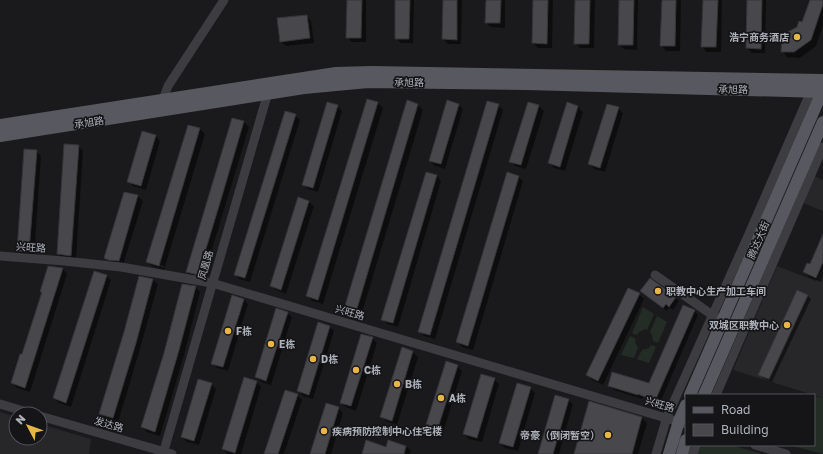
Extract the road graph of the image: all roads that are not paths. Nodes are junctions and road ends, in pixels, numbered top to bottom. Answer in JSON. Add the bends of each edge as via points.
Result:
{"nodes":[{"id":1,"x":224,"y":0,"type":"edge"},
{"id":2,"x":271,"y":83,"type":"junction"},
{"id":3,"x":820,"y":88,"type":"edge"},
{"id":4,"x":267,"y":95,"type":"junction"},
{"id":5,"x":163,"y":100,"type":"junction"},
{"id":6,"x":823,"y":122,"type":"edge"},
{"id":7,"x":0,"y":125,"type":"edge"},
{"id":8,"x":0,"y":136,"type":"edge"},
{"id":9,"x":823,"y":147,"type":"edge"},
{"id":10,"x":0,"y":256,"type":"edge"},
{"id":11,"x":656,"y":275,"type":"dead end"},
{"id":12,"x":212,"y":283,"type":"junction"},
{"id":13,"x":717,"y":319,"type":"junction"},
{"id":14,"x":690,"y":394,"type":"edge"},
{"id":15,"x":704,"y":394,"type":"edge"},
{"id":16,"x":716,"y":394,"type":"edge"},
{"id":17,"x":685,"y":411,"type":"edge"},
{"id":18,"x":667,"y":417,"type":"junction"},
{"id":19,"x":48,"y":418,"type":"edge"},
{"id":20,"x":683,"y":422,"type":"edge"},
{"id":21,"x":685,"y":444,"type":"edge"},
{"id":22,"x":758,"y":446,"type":"edge"},
{"id":23,"x":166,"y":453,"type":"edge"},
{"id":24,"x":656,"y":454,"type":"edge"},
{"id":25,"x":669,"y":454,"type":"edge"},
{"id":26,"x":682,"y":454,"type":"edge"},
{"id":27,"x":786,"y":454,"type":"edge"}],
"edges":[{"from":1,"to":5,"type":"street","via":[[168,86]]},
{"from":2,"to":3,"type":"main road","name":"承旭路","via":[[336,73],[372,72]]},
{"from":2,"to":4,"type":"street","name":"凤凰路"},
{"from":2,"to":5,"type":"main road","name":"承旭路"},
{"from":3,"to":4,"type":"main road","name":"承旭路","via":[[368,82],[325,85]]},
{"from":3,"to":13,"type":"main road","name":"腾达大街"},
{"from":4,"to":8,"type":"main road","name":"承旭路"},
{"from":4,"to":12,"type":"street","name":"凤凰路"},
{"from":5,"to":7,"type":"main road","name":"承旭路"},
{"from":6,"to":15,"type":"main road","name":"腾达大街"},
{"from":9,"to":16,"type":"street"},
{"from":10,"to":12,"type":"street","name":"兴旺路","via":[[121,267]]},
{"from":11,"to":13,"type":"street"},
{"from":12,"to":18,"type":"street","name":"兴旺路"},
{"from":12,"to":23,"type":"street","name":"凤凰路"},
{"from":13,"to":14,"type":"main road","name":"腾达大街"},
{"from":13,"to":18,"type":"street"},
{"from":17,"to":20,"type":"main road"},
{"from":18,"to":20,"type":"street","name":"兴旺路"},
{"from":18,"to":24,"type":"street"},
{"from":19,"to":23,"type":"street","name":"发达路"},
{"from":20,"to":25,"type":"main road"},
{"from":21,"to":26,"type":"main road"},
{"from":22,"to":27,"type":"street"}]}
